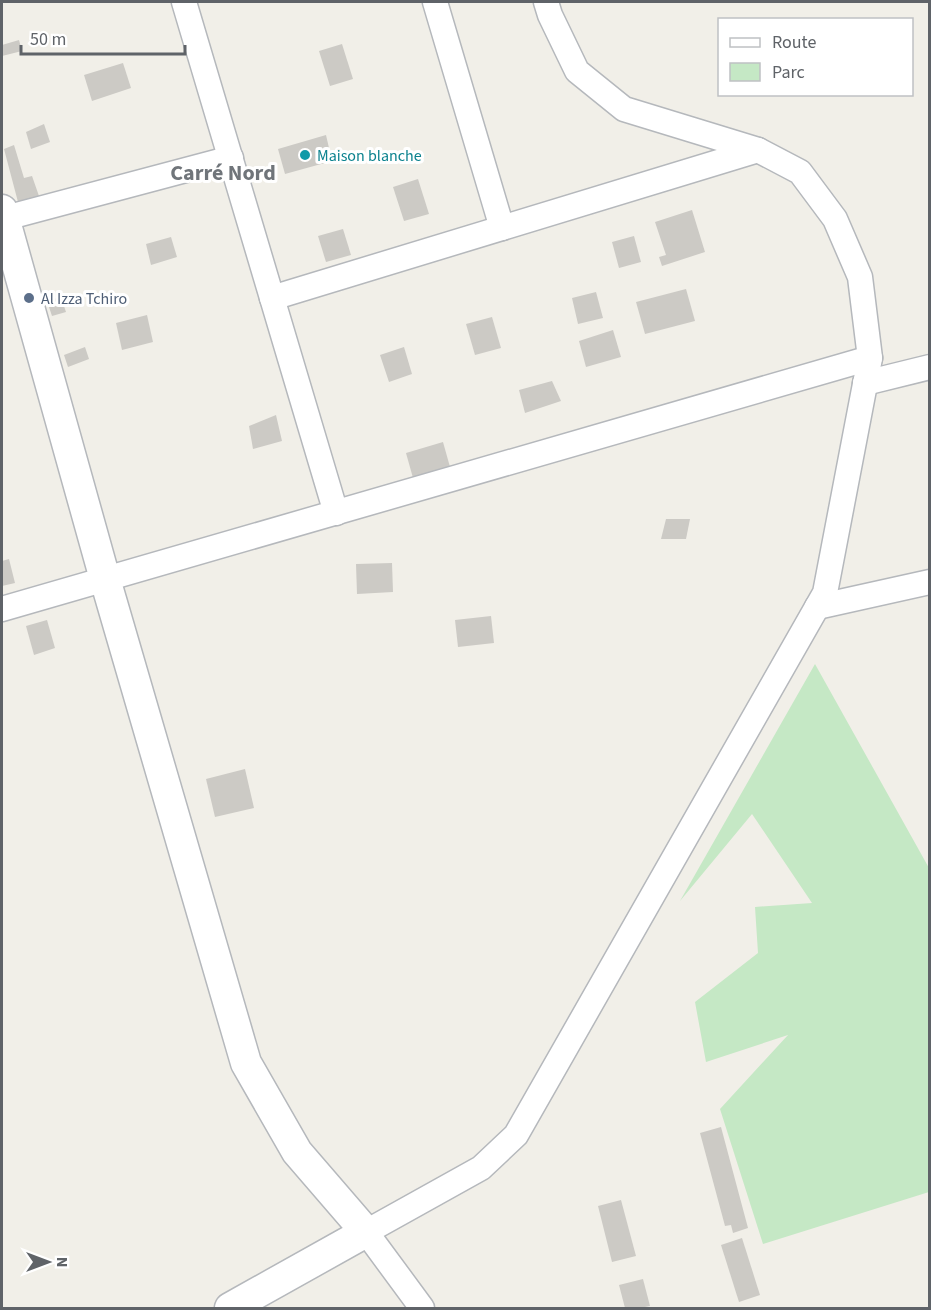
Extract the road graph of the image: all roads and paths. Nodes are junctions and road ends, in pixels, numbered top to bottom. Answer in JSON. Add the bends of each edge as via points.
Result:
{"nodes":[{"id":1,"x":184,"y":2,"type":"edge"},
{"id":2,"x":435,"y":2,"type":"edge"},
{"id":3,"x":546,"y":2,"type":"edge"},
{"id":4,"x":758,"y":150,"type":"junction"},
{"id":5,"x":231,"y":158,"type":"junction"},
{"id":6,"x":2,"y":216,"type":"edge"},
{"id":7,"x":502,"y":228,"type":"junction"},
{"id":8,"x":272,"y":298,"type":"junction"},
{"id":9,"x":870,"y":358,"type":"junction"},
{"id":10,"x":930,"y":367,"type":"edge"},
{"id":11,"x":865,"y":383,"type":"junction"},
{"id":12,"x":336,"y":513,"type":"junction"},
{"id":13,"x":105,"y":579,"type":"junction"},
{"id":14,"x":930,"y":582,"type":"edge"},
{"id":15,"x":817,"y":607,"type":"junction"},
{"id":16,"x":2,"y":609,"type":"edge"},
{"id":17,"x":366,"y":1232,"type":"junction"},
{"id":18,"x":230,"y":1308,"type":"edge"},
{"id":19,"x":422,"y":1308,"type":"edge"}],
"edges":[{"from":1,"to":5,"type":"street"},
{"from":2,"to":7,"type":"street"},
{"from":3,"to":4,"type":"street","via":[[577,71],[624,109]]},
{"from":4,"to":7,"type":"street"},
{"from":4,"to":9,"type":"street","via":[[800,172],[835,219],[860,277]]},
{"from":5,"to":6,"type":"street"},
{"from":5,"to":8,"type":"street"},
{"from":6,"to":13,"type":"street"},
{"from":7,"to":8,"type":"street"},
{"from":8,"to":12,"type":"street"},
{"from":9,"to":11,"type":"street"},
{"from":9,"to":12,"type":"street"},
{"from":10,"to":11,"type":"street"},
{"from":11,"to":15,"type":"street","via":[[825,593]]},
{"from":12,"to":13,"type":"street"},
{"from":13,"to":16,"type":"street"},
{"from":13,"to":17,"type":"street","via":[[246,1064],[297,1152]]},
{"from":14,"to":15,"type":"street"},
{"from":15,"to":17,"type":"street","via":[[516,1135],[481,1168]]},
{"from":17,"to":18,"type":"street"},
{"from":17,"to":19,"type":"street"}]}
